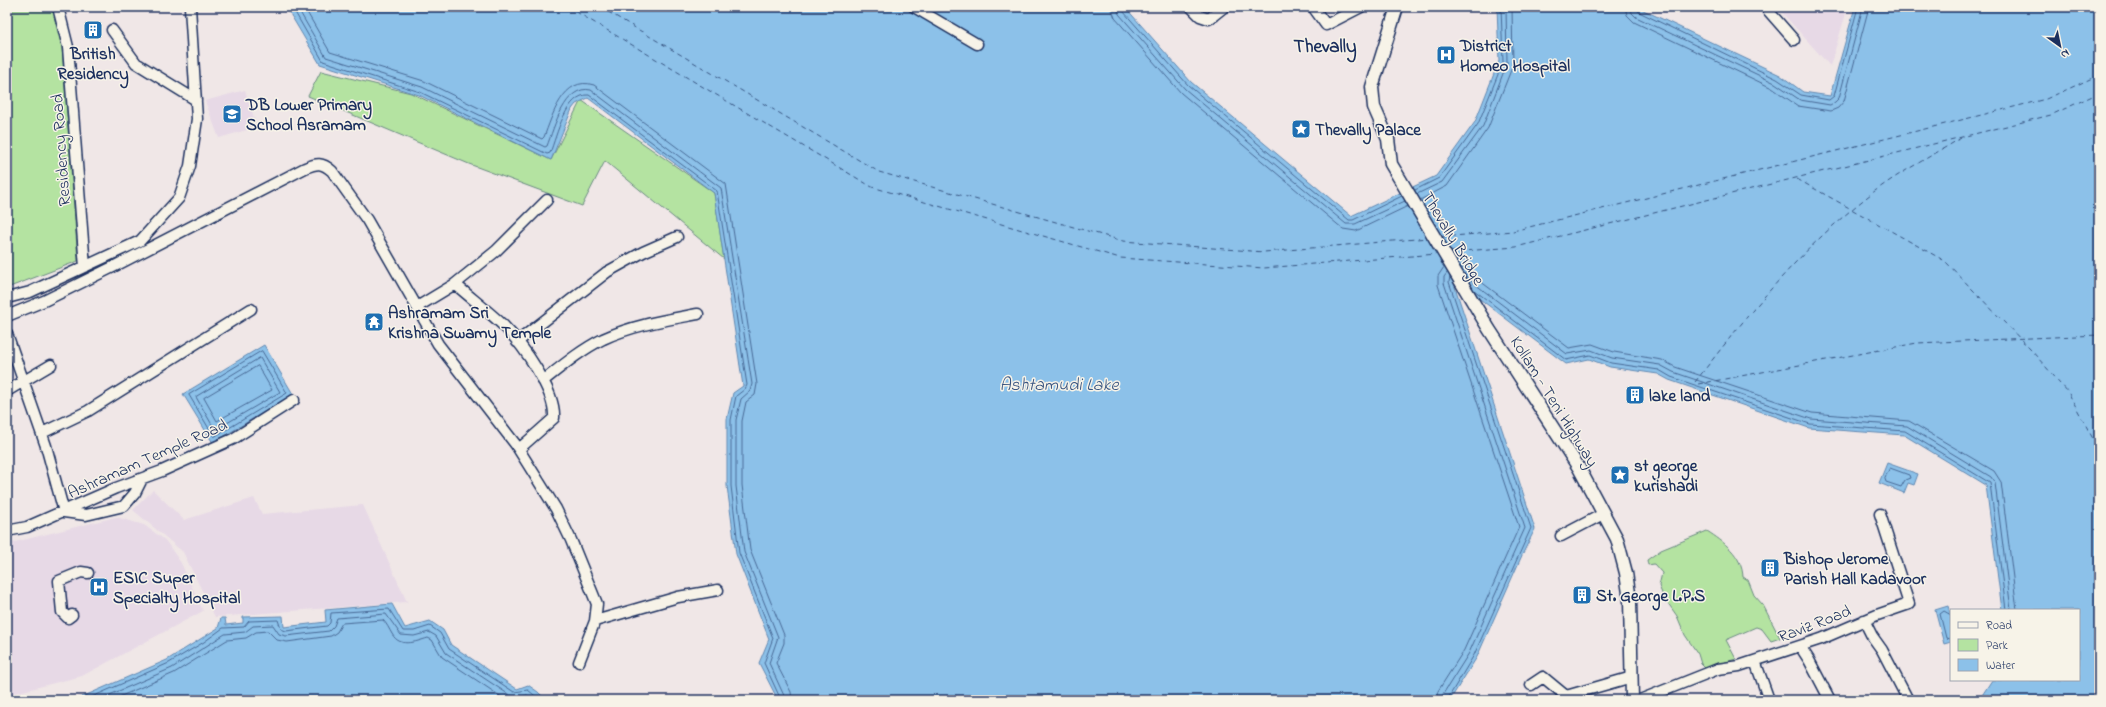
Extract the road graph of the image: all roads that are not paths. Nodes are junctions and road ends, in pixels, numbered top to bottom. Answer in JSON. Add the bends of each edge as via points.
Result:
{"nodes":[{"id":1,"x":58,"y":7,"type":"edge"},
{"id":2,"x":190,"y":7,"type":"edge"},
{"id":3,"x":914,"y":7,"type":"edge"},
{"id":4,"x":1191,"y":7,"type":"edge"},
{"id":5,"x":1224,"y":7,"type":"edge"},
{"id":6,"x":1313,"y":7,"type":"edge"},
{"id":7,"x":1361,"y":7,"type":"edge"},
{"id":8,"x":1397,"y":7,"type":"edge"},
{"id":9,"x":1765,"y":7,"type":"edge"},
{"id":10,"x":112,"y":30,"type":"dead end"},
{"id":11,"x":1794,"y":40,"type":"dead end"},
{"id":12,"x":977,"y":44,"type":"dead end"},
{"id":13,"x":196,"y":100,"type":"junction"},
{"id":14,"x":547,"y":200,"type":"dead end"},
{"id":15,"x":677,"y":237,"type":"dead end"},
{"id":16,"x":85,"y":267,"type":"junction"},
{"id":17,"x":455,"y":284,"type":"junction"},
{"id":18,"x":7,"y":298,"type":"edge"},
{"id":19,"x":417,"y":307,"type":"junction"},
{"id":20,"x":251,"y":309,"type":"dead end"},
{"id":21,"x":698,"y":314,"type":"dead end"},
{"id":22,"x":7,"y":316,"type":"edge"},
{"id":23,"x":1489,"y":328,"type":"joint"},
{"id":24,"x":7,"y":334,"type":"edge"},
{"id":25,"x":517,"y":342,"type":"junction"},
{"id":26,"x":51,"y":365,"type":"dead end"},
{"id":27,"x":24,"y":382,"type":"junction"},
{"id":28,"x":543,"y":382,"type":"junction"},
{"id":29,"x":7,"y":391,"type":"edge"},
{"id":30,"x":294,"y":400,"type":"dead end"},
{"id":31,"x":42,"y":433,"type":"junction"},
{"id":32,"x":519,"y":449,"type":"junction"},
{"id":33,"x":142,"y":479,"type":"junction"},
{"id":34,"x":105,"y":493,"type":"junction"},
{"id":35,"x":115,"y":508,"type":"junction"},
{"id":36,"x":64,"y":512,"type":"junction"},
{"id":37,"x":1603,"y":514,"type":"junction"},
{"id":38,"x":1880,"y":514,"type":"dead end"},
{"id":39,"x":7,"y":531,"type":"edge"},
{"id":40,"x":1561,"y":536,"type":"dead end"},
{"id":41,"x":88,"y":573,"type":"dead end"},
{"id":42,"x":718,"y":590,"type":"dead end"},
{"id":43,"x":72,"y":615,"type":"dead end"},
{"id":44,"x":1864,"y":620,"type":"junction"},
{"id":45,"x":595,"y":622,"type":"junction"},
{"id":46,"x":1800,"y":646,"type":"junction"},
{"id":47,"x":1754,"y":661,"type":"junction"},
{"id":48,"x":579,"y":662,"type":"dead end"},
{"id":49,"x":1632,"y":677,"type":"junction"},
{"id":50,"x":1531,"y":685,"type":"dead end"},
{"id":51,"x":1664,"y":696,"type":"edge"},
{"id":52,"x":1632,"y":700,"type":"edge"},
{"id":53,"x":1640,"y":700,"type":"edge"},
{"id":54,"x":1769,"y":700,"type":"edge"},
{"id":55,"x":1830,"y":700,"type":"edge"},
{"id":56,"x":1908,"y":700,"type":"edge"}],
"edges":[{"from":1,"to":16,"type":"street","name":"Residency Road","via":[[68,47]]},
{"from":2,"to":13,"type":"street"},
{"from":3,"to":12,"type":"street"},
{"from":4,"to":5,"type":"street","via":[[1209,19]]},
{"from":6,"to":7,"type":"street","via":[[1326,25]]},
{"from":8,"to":23,"type":"main road","name":"Thevally Bridge","via":[[1372,86],[1374,107],[1388,139],[1391,164]]},
{"from":9,"to":11,"type":"street"},
{"from":10,"to":13,"type":"street","via":[[136,63]]},
{"from":13,"to":16,"type":"street","via":[[197,119],[190,166],[179,198],[140,241]]},
{"from":14,"to":17,"type":"street","via":[[496,252]]},
{"from":15,"to":25,"type":"street","via":[[607,272]]},
{"from":16,"to":18,"type":"street","via":[[30,292]]},
{"from":17,"to":19,"type":"street"},
{"from":17,"to":25,"type":"street","via":[[504,327]]},
{"from":19,"to":22,"type":"street","via":[[367,220],[332,171],[320,163],[305,168],[44,301]]},
{"from":19,"to":32,"type":"street","via":[[438,344]]},
{"from":20,"to":31,"type":"street","via":[[94,407]]},
{"from":21,"to":28,"type":"street","via":[[658,322],[603,339],[582,351]]},
{"from":23,"to":37,"type":"main road","name":"Kollam - Teni Highway","via":[[1579,468]]},
{"from":24,"to":27,"type":"street"},
{"from":25,"to":28,"type":"street"},
{"from":26,"to":27,"type":"street"},
{"from":27,"to":29,"type":"street"},
{"from":27,"to":31,"type":"street"},
{"from":28,"to":32,"type":"street","via":[[555,411],[554,418]]},
{"from":30,"to":33,"type":"street","name":"Ashramam Temple Road","via":[[233,439]]},
{"from":31,"to":36,"type":"street"},
{"from":32,"to":45,"type":"street","via":[[556,509],[571,540],[597,604]]},
{"from":33,"to":34,"type":"street","name":"Ashramam Temple Road"},
{"from":33,"to":35,"type":"street","via":[[124,506]]},
{"from":34,"to":35,"type":"street"},
{"from":34,"to":36,"type":"street","name":"Ashramam Temple Road"},
{"from":35,"to":36,"type":"street","via":[[86,515]]},
{"from":36,"to":39,"type":"street","name":"Ashramam Temple Road","via":[[27,527]]},
{"from":37,"to":40,"type":"street"},
{"from":37,"to":49,"type":"main road","name":"Kollam - Teni Highway","via":[[1617,539],[1626,573],[1630,600]]},
{"from":38,"to":44,"type":"street","name":"Raviz Road","via":[[1909,604]]},
{"from":41,"to":43,"type":"street","via":[[81,572],[58,581],[62,612],[68,618]]},
{"from":42,"to":45,"type":"street","via":[[678,597]]},
{"from":44,"to":46,"type":"street","name":"Raviz Road"},
{"from":44,"to":56,"type":"street"},
{"from":45,"to":48,"type":"street"},
{"from":46,"to":47,"type":"street","name":"Raviz Road"},
{"from":46,"to":55,"type":"street"},
{"from":47,"to":51,"type":"street","name":"Raviz Road","via":[[1718,670]]},
{"from":47,"to":54,"type":"street"},
{"from":49,"to":50,"type":"street","via":[[1566,696],[1543,678]]},
{"from":49,"to":52,"type":"main road","name":"Kollam - Teni Highway"},
{"from":51,"to":53,"type":"street","name":"Raviz Road"}]}
